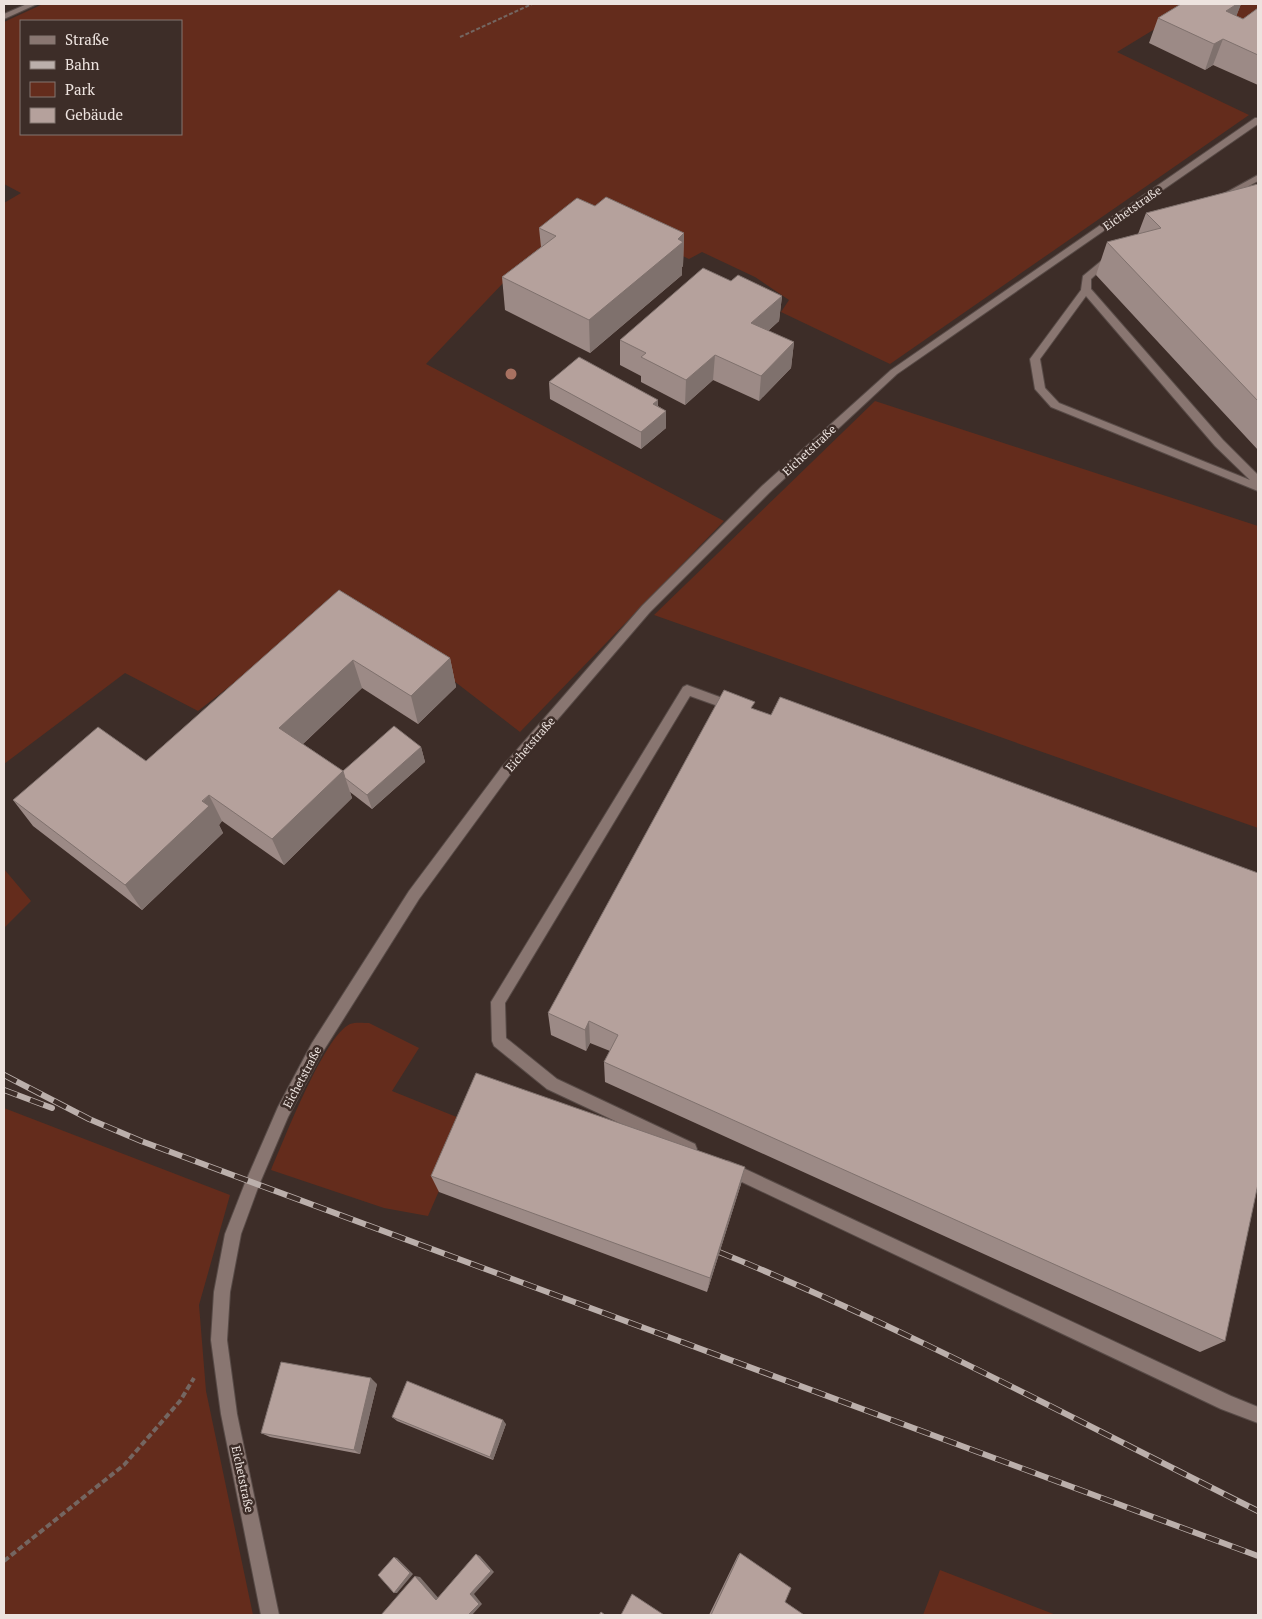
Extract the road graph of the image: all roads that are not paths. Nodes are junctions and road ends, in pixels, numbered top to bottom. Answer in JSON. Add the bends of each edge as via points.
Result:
{"nodes":[{"id":1,"x":33,"y":4,"type":"edge"},
{"id":2,"x":4,"y":17,"type":"edge"},
{"id":3,"x":1258,"y":120,"type":"edge"},
{"id":4,"x":1258,"y":178,"type":"edge"},
{"id":5,"x":1215,"y":202,"type":"edge"},
{"id":6,"x":1124,"y":247,"type":"edge"},
{"id":7,"x":1086,"y":290,"type":"junction"},
{"id":8,"x":1258,"y":481,"type":"edge"},
{"id":9,"x":1258,"y":487,"type":"edge"},
{"id":10,"x":743,"y":710,"type":"edge"},
{"id":11,"x":1258,"y":1414,"type":"edge"},
{"id":12,"x":270,"y":1615,"type":"edge"}],
"edges":[{"from":1,"to":2,"type":"street"},
{"from":3,"to":12,"type":"street","name":"Eichetstraße","via":[[894,372],[766,489],[646,608],[512,765],[414,895],[329,1027],[283,1112],[233,1234],[222,1292],[219,1340],[229,1414]]},
{"from":4,"to":5,"type":"street"},
{"from":6,"to":7,"type":"street","via":[[1109,256],[1086,278]]},
{"from":7,"to":8,"type":"street","via":[[1219,443]]},
{"from":7,"to":9,"type":"street","via":[[1036,359],[1040,389],[1055,405]]},
{"from":10,"to":11,"type":"street","via":[[687,690],[498,1002],[500,1041],[552,1084],[1227,1403]]}]}
